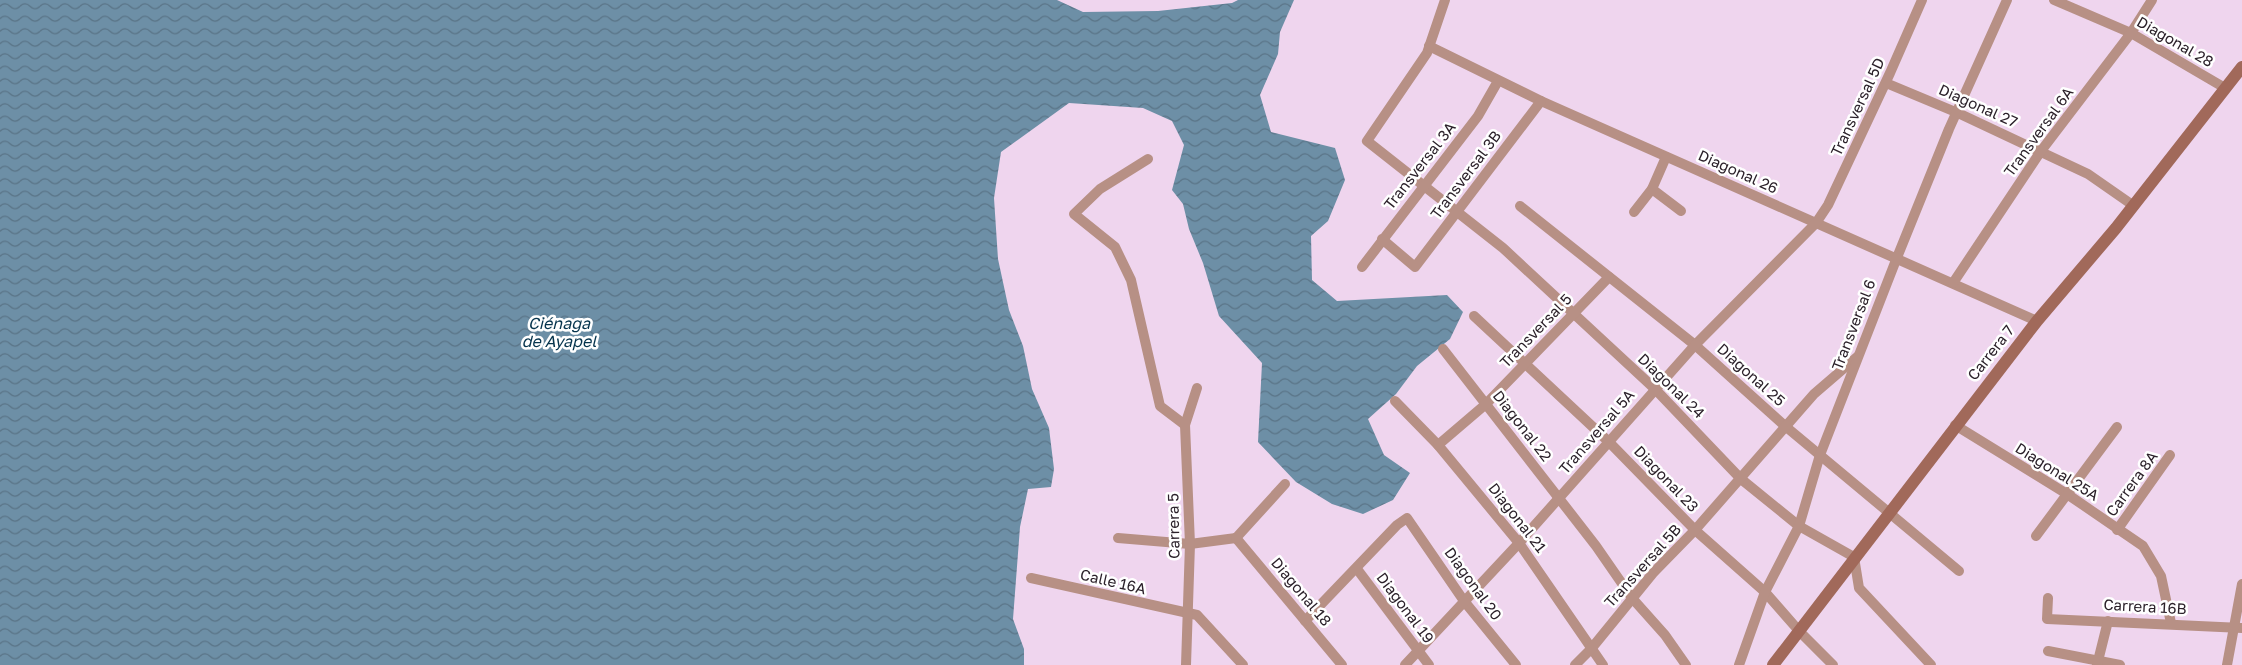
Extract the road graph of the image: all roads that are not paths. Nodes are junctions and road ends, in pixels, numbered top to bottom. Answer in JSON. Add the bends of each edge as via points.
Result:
{"nodes":[{"id":1,"x":1445,"y":0,"type":"edge"},
{"id":2,"x":1922,"y":0,"type":"edge"},
{"id":3,"x":2007,"y":0,"type":"edge"},
{"id":4,"x":2054,"y":0,"type":"edge"},
{"id":5,"x":2152,"y":0,"type":"edge"},
{"id":6,"x":2131,"y":32,"type":"junction"},
{"id":7,"x":1429,"y":46,"type":"junction"},
{"id":8,"x":2242,"y":67,"type":"edge"},
{"id":9,"x":1498,"y":81,"type":"junction"},
{"id":10,"x":1886,"y":83,"type":"junction"},
{"id":11,"x":2225,"y":88,"type":"junction"},
{"id":12,"x":1541,"y":101,"type":"junction"},
{"id":13,"x":1958,"y":113,"type":"junction"},
{"id":14,"x":2041,"y":151,"type":"junction"},
{"id":15,"x":1666,"y":157,"type":"junction"},
{"id":16,"x":1148,"y":159,"type":"dead end"},
{"id":17,"x":1424,"y":188,"type":"junction"},
{"id":18,"x":1652,"y":189,"type":"junction"},
{"id":19,"x":1520,"y":206,"type":"dead end"},
{"id":20,"x":2134,"y":206,"type":"junction"},
{"id":21,"x":1681,"y":211,"type":"dead end"},
{"id":22,"x":1456,"y":212,"type":"junction"},
{"id":23,"x":1634,"y":212,"type":"dead end"},
{"id":24,"x":1816,"y":223,"type":"junction"},
{"id":25,"x":1382,"y":239,"type":"junction"},
{"id":26,"x":1896,"y":260,"type":"junction"},
{"id":27,"x":1362,"y":267,"type":"dead end"},
{"id":28,"x":1609,"y":277,"type":"junction"},
{"id":29,"x":1953,"y":283,"type":"junction"},
{"id":30,"x":1574,"y":313,"type":"junction"},
{"id":31,"x":1474,"y":316,"type":"dead end"},
{"id":32,"x":2037,"y":321,"type":"junction"},
{"id":33,"x":1695,"y":345,"type":"junction"},
{"id":34,"x":1443,"y":349,"type":"dead end"},
{"id":35,"x":1858,"y":356,"type":"junction"},
{"id":36,"x":1526,"y":364,"type":"junction"},
{"id":37,"x":1197,"y":388,"type":"dead end"},
{"id":38,"x":1655,"y":389,"type":"junction"},
{"id":39,"x":1395,"y":400,"type":"dead end"},
{"id":40,"x":1486,"y":404,"type":"junction"},
{"id":41,"x":1185,"y":425,"type":"junction"},
{"id":42,"x":1955,"y":425,"type":"junction"},
{"id":43,"x":1785,"y":426,"type":"junction"},
{"id":44,"x":2116,"y":427,"type":"dead end"},
{"id":45,"x":1609,"y":442,"type":"junction"},
{"id":46,"x":1438,"y":445,"type":"junction"},
{"id":47,"x":1820,"y":455,"type":"junction"},
{"id":48,"x":2170,"y":455,"type":"dead end"},
{"id":49,"x":1741,"y":479,"type":"junction"},
{"id":50,"x":1285,"y":484,"type":"dead end"},
{"id":51,"x":2067,"y":494,"type":"junction"},
{"id":52,"x":1559,"y":498,"type":"junction"},
{"id":53,"x":1888,"y":513,"type":"junction"},
{"id":54,"x":1799,"y":526,"type":"junction"},
{"id":55,"x":1696,"y":530,"type":"junction"},
{"id":56,"x":2117,"y":530,"type":"junction"},
{"id":57,"x":2036,"y":536,"type":"dead end"},
{"id":58,"x":1118,"y":538,"type":"dead end"},
{"id":59,"x":1236,"y":538,"type":"junction"},
{"id":60,"x":1519,"y":543,"type":"junction"},
{"id":61,"x":1190,"y":544,"type":"junction"},
{"id":62,"x":1854,"y":557,"type":"junction"},
{"id":63,"x":1356,"y":569,"type":"junction"},
{"id":64,"x":1959,"y":571,"type":"dead end"},
{"id":65,"x":1031,"y":578,"type":"dead end"},
{"id":66,"x":2242,"y":584,"type":"edge"},
{"id":67,"x":1765,"y":592,"type":"junction"},
{"id":68,"x":1632,"y":598,"type":"junction"},
{"id":69,"x":2048,"y":598,"type":"dead end"},
{"id":70,"x":1464,"y":601,"type":"junction"},
{"id":71,"x":1189,"y":615,"type":"junction"},
{"id":72,"x":1305,"y":621,"type":"junction"},
{"id":73,"x":2108,"y":621,"type":"junction"},
{"id":74,"x":2171,"y":624,"type":"junction"},
{"id":75,"x":2238,"y":627,"type":"edge"},
{"id":76,"x":1800,"y":632,"type":"junction"},
{"id":77,"x":1591,"y":650,"type":"junction"},
{"id":78,"x":1419,"y":651,"type":"junction"},
{"id":79,"x":2048,"y":651,"type":"dead end"},
{"id":80,"x":2098,"y":663,"type":"edge"},
{"id":81,"x":1186,"y":665,"type":"edge"},
{"id":82,"x":1242,"y":665,"type":"edge"},
{"id":83,"x":1342,"y":665,"type":"edge"},
{"id":84,"x":1405,"y":665,"type":"edge"},
{"id":85,"x":1429,"y":665,"type":"edge"},
{"id":86,"x":1516,"y":665,"type":"edge"},
{"id":87,"x":1575,"y":665,"type":"edge"},
{"id":88,"x":1603,"y":665,"type":"edge"},
{"id":89,"x":1686,"y":665,"type":"edge"},
{"id":90,"x":1739,"y":665,"type":"edge"},
{"id":91,"x":1773,"y":665,"type":"edge"},
{"id":92,"x":1833,"y":665,"type":"edge"},
{"id":93,"x":1931,"y":665,"type":"edge"},
{"id":94,"x":2120,"y":665,"type":"edge"},
{"id":95,"x":2227,"y":665,"type":"edge"}],
"edges":[{"from":1,"to":7,"type":"street"},
{"from":2,"to":10,"type":"street","name":"Transversal 5D"},
{"from":3,"to":13,"type":"street","name":"Transversal 6"},
{"from":4,"to":6,"type":"street","name":"Diagonal 28"},
{"from":5,"to":6,"type":"street","name":"Transversal 6A"},
{"from":6,"to":11,"type":"street","name":"Diagonal 28"},
{"from":6,"to":14,"type":"street","name":"Transversal 6A"},
{"from":7,"to":9,"type":"street","name":"Diagonal 26"},
{"from":7,"to":17,"type":"street","name":"Diagonal 24","via":[[1367,142]]},
{"from":8,"to":11,"type":"main road","name":"Carrera 7"},
{"from":9,"to":12,"type":"street","name":"Diagonal 26"},
{"from":9,"to":17,"type":"street","name":"Transversal 3A","via":[[1478,116]]},
{"from":10,"to":13,"type":"street","name":"Diagonal 27"},
{"from":10,"to":24,"type":"street","name":"Transversal 5D","via":[[1828,205]]},
{"from":11,"to":20,"type":"main road","name":"Carrera 7"},
{"from":12,"to":15,"type":"street","name":"Diagonal 26"},
{"from":12,"to":22,"type":"street","name":"Transversal 3B"},
{"from":13,"to":14,"type":"street","name":"Diagonal 27"},
{"from":13,"to":26,"type":"street","name":"Transversal 6"},
{"from":14,"to":20,"type":"street","name":"Diagonal 27","via":[[2088,174]]},
{"from":14,"to":29,"type":"street","name":"Transversal 6A"},
{"from":15,"to":18,"type":"street"},
{"from":15,"to":24,"type":"street","name":"Diagonal 26"},
{"from":16,"to":41,"type":"street","via":[[1100,189],[1074,214],[1115,247],[1131,280],[1160,406]]},
{"from":17,"to":22,"type":"street","name":"Diagonal 24"},
{"from":17,"to":25,"type":"street","name":"Transversal 3A"},
{"from":18,"to":21,"type":"street"},
{"from":18,"to":23,"type":"street"},
{"from":19,"to":28,"type":"street","name":"Diagonal 25"},
{"from":20,"to":32,"type":"main road","name":"Carrera 7"},
{"from":22,"to":25,"type":"street","name":"Transversal 3B","via":[[1415,267]]},
{"from":22,"to":30,"type":"street","name":"Diagonal 24","via":[[1503,248]]},
{"from":24,"to":26,"type":"street","name":"Diagonal 26"},
{"from":24,"to":33,"type":"street","name":"Transversal 5A"},
{"from":25,"to":27,"type":"street","name":"Transversal 3A"},
{"from":26,"to":29,"type":"street","name":"Diagonal 26"},
{"from":26,"to":35,"type":"street","name":"Transversal 6"},
{"from":28,"to":30,"type":"street","name":"Transversal 5"},
{"from":28,"to":33,"type":"street","name":"Diagonal 25"},
{"from":29,"to":32,"type":"street","name":"Diagonal 26"},
{"from":30,"to":36,"type":"street","name":"Transversal 5"},
{"from":30,"to":38,"type":"street","name":"Diagonal 24"},
{"from":31,"to":36,"type":"street","name":"Diagonal 23"},
{"from":32,"to":42,"type":"main road","name":"Carrera 7"},
{"from":33,"to":38,"type":"street","name":"Transversal 5A"},
{"from":33,"to":43,"type":"street","name":"Diagonal 25"},
{"from":34,"to":40,"type":"street","name":"Diagonal 22"},
{"from":35,"to":43,"type":"street","name":"Transversal 5B","via":[[1814,394]]},
{"from":35,"to":47,"type":"street","name":"Transversal 6"},
{"from":36,"to":40,"type":"street","name":"Transversal 5"},
{"from":36,"to":45,"type":"street","name":"Diagonal 23"},
{"from":37,"to":41,"type":"street","name":"Carrera 5"},
{"from":38,"to":45,"type":"street","name":"Transversal 5A"},
{"from":38,"to":49,"type":"street","name":"Diagonal 24"},
{"from":39,"to":46,"type":"street","name":"Diagonal 21"},
{"from":40,"to":46,"type":"street","name":"Transversal 5"},
{"from":40,"to":52,"type":"street","name":"Diagonal 22"},
{"from":41,"to":61,"type":"street","name":"Carrera 5"},
{"from":42,"to":51,"type":"street","name":"Diagonal 25A"},
{"from":42,"to":53,"type":"main road","name":"Carrera 7"},
{"from":43,"to":47,"type":"street","name":"Diagonal 25"},
{"from":43,"to":49,"type":"street","name":"Transversal 5B"},
{"from":44,"to":51,"type":"street"},
{"from":45,"to":52,"type":"street","name":"Transversal 5A"},
{"from":45,"to":55,"type":"street","name":"Diagonal 23"},
{"from":46,"to":60,"type":"street","name":"Diagonal 21"},
{"from":47,"to":53,"type":"street","name":"Diagonal 25"},
{"from":47,"to":54,"type":"street","name":"Transversal 6"},
{"from":48,"to":56,"type":"street","name":"Carrera 8A"},
{"from":49,"to":54,"type":"street","name":"Diagonal 24"},
{"from":49,"to":55,"type":"street","name":"Transversal 5B"},
{"from":50,"to":59,"type":"street"},
{"from":51,"to":56,"type":"street","name":"Diagonal 25A"},
{"from":51,"to":57,"type":"street"},
{"from":52,"to":60,"type":"street","name":"Transversal 5A"},
{"from":52,"to":68,"type":"street","name":"Diagonal 22"},
{"from":53,"to":62,"type":"main road","name":"Carrera 7"},
{"from":53,"to":64,"type":"street","name":"Diagonal 25"},
{"from":54,"to":62,"type":"street","name":"Diagonal 24"},
{"from":54,"to":67,"type":"street","name":"Transversal 6"},
{"from":55,"to":67,"type":"street","name":"Diagonal 23"},
{"from":55,"to":68,"type":"street","name":"Transversal 5B"},
{"from":56,"to":74,"type":"street","name":"Diagonal 25A","via":[[2143,546],[2161,576]]},
{"from":58,"to":61,"type":"street"},
{"from":59,"to":61,"type":"street"},
{"from":59,"to":72,"type":"street","name":"Diagonal 18"},
{"from":60,"to":70,"type":"street","name":"Transversal 5A"},
{"from":60,"to":77,"type":"street","name":"Diagonal 21"},
{"from":61,"to":71,"type":"street","name":"Carrera 5"},
{"from":62,"to":76,"type":"main road","name":"Carrera 7"},
{"from":62,"to":93,"type":"street","via":[[1860,588]]},
{"from":63,"to":70,"type":"street","name":"Diagonal 20","via":[[1396,525],[1408,518]]},
{"from":63,"to":72,"type":"street"},
{"from":63,"to":78,"type":"street","name":"Diagonal 19"},
{"from":65,"to":71,"type":"street","name":"Calle 16A"},
{"from":66,"to":75,"type":"street"},
{"from":67,"to":76,"type":"street","name":"Diagonal 23"},
{"from":67,"to":90,"type":"street","name":"Transversal 6"},
{"from":68,"to":77,"type":"street","name":"Transversal 5B"},
{"from":68,"to":89,"type":"street","name":"Diagonal 22"},
{"from":69,"to":73,"type":"street","name":"Carrera 16B","via":[[2047,618]]},
{"from":70,"to":78,"type":"street","name":"Transversal 5A"},
{"from":70,"to":86,"type":"street","name":"Diagonal 20"},
{"from":71,"to":81,"type":"street","name":"Carrera 5"},
{"from":71,"to":82,"type":"street","via":[[1197,616]]},
{"from":72,"to":83,"type":"street","name":"Diagonal 18"},
{"from":73,"to":74,"type":"street","name":"Carrera 16B"},
{"from":73,"to":80,"type":"street"},
{"from":74,"to":75,"type":"street","name":"Carrera 16B"},
{"from":75,"to":95,"type":"street"},
{"from":76,"to":91,"type":"main road","name":"Carrera 7"},
{"from":76,"to":92,"type":"street","name":"Diagonal 23"},
{"from":77,"to":87,"type":"street","name":"Transversal 5B"},
{"from":77,"to":88,"type":"street","name":"Diagonal 21"},
{"from":78,"to":84,"type":"street","name":"Transversal 5A"},
{"from":78,"to":85,"type":"street","name":"Diagonal 19"},
{"from":79,"to":80,"type":"street"},
{"from":80,"to":94,"type":"street"}]}
